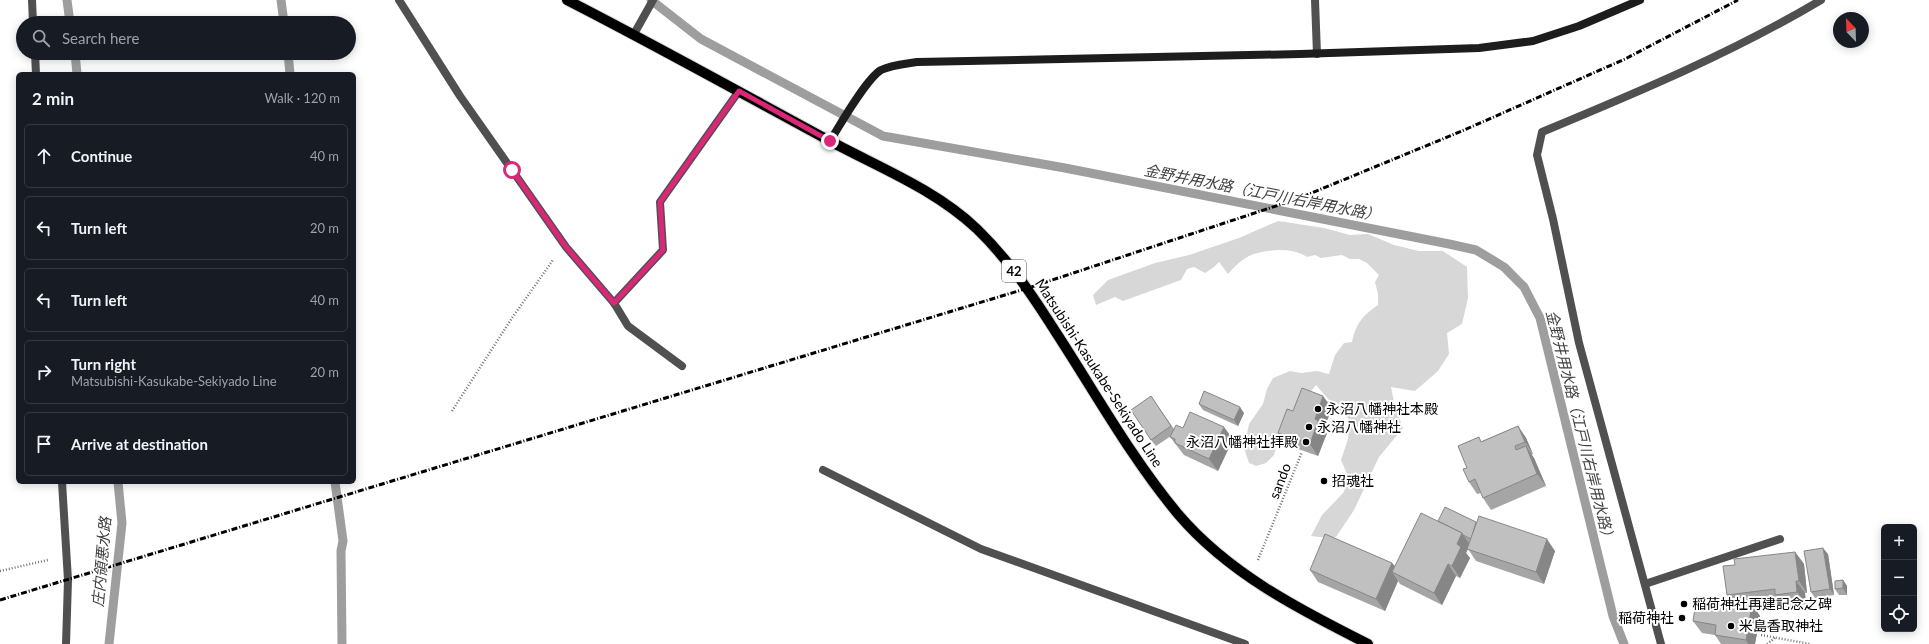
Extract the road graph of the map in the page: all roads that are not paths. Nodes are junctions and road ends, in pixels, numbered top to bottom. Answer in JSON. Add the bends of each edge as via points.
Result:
{"nodes":[{"id":1,"x":32,"y":0,"type":"edge"},
{"id":2,"x":399,"y":0,"type":"edge"},
{"id":3,"x":567,"y":0,"type":"edge"},
{"id":4,"x":653,"y":0,"type":"edge"},
{"id":5,"x":1315,"y":0,"type":"edge"},
{"id":6,"x":1640,"y":0,"type":"edge"},
{"id":7,"x":1821,"y":0,"type":"edge"},
{"id":8,"x":577,"y":3,"type":"edge"},
{"id":9,"x":33,"y":16,"type":"edge"},
{"id":10,"x":634,"y":34,"type":"junction"},
{"id":11,"x":1317,"y":54,"type":"junction"},
{"id":12,"x":35,"y":60,"type":"edge"},
{"id":13,"x":36,"y":72,"type":"edge"},
{"id":14,"x":739,"y":91,"type":"junction"},
{"id":15,"x":830,"y":141,"type":"junction"},
{"id":16,"x":614,"y":303,"type":"junction"},
{"id":17,"x":682,"y":366,"type":"dead end"},
{"id":18,"x":823,"y":470,"type":"dead end"},
{"id":19,"x":62,"y":484,"type":"edge"},
{"id":20,"x":1780,"y":539,"type":"dead end"},
{"id":21,"x":1645,"y":584,"type":"junction"},
{"id":22,"x":66,"y":641,"type":"edge"},
{"id":23,"x":75,"y":644,"type":"edge"},
{"id":24,"x":1245,"y":644,"type":"edge"},
{"id":25,"x":1368,"y":644,"type":"edge"},
{"id":26,"x":1661,"y":644,"type":"edge"}],
"edges":[{"from":1,"to":9,"type":"street"},
{"from":2,"to":16,"type":"street","via":[[460,96],[566,247]]},
{"from":3,"to":8,"type":"main road","name":"Matsubishi-Kasukabe-Sekiyado Line","number":"42"},
{"from":4,"to":10,"type":"street"},
{"from":5,"to":11,"type":"street"},
{"from":6,"to":11,"type":"street","via":[[1579,26],[1533,41],[1479,48]]},
{"from":7,"to":21,"type":"street","via":[[1787,21],[1641,90],[1542,132],[1537,155],[1580,343]]},
{"from":8,"to":10,"type":"main road","name":"Matsubishi-Kasukabe-Sekiyado Line","number":"42"},
{"from":10,"to":14,"type":"main road","name":"Matsubishi-Kasukabe-Sekiyado Line","number":"42"},
{"from":11,"to":15,"type":"street","via":[[917,62],[879,71]]},
{"from":12,"to":13,"type":"street"},
{"from":14,"to":15,"type":"main road","name":"Matsubishi-Kasukabe-Sekiyado Line","number":"42"},
{"from":14,"to":16,"type":"street","via":[[660,202],[663,250]]},
{"from":15,"to":25,"type":"main road","name":"Matsubishi-Kasukabe-Sekiyado Line","number":"42","via":[[897,175],[937,199],[975,228],[1004,258],[1028,288],[1149,477],[1179,515],[1216,551],[1264,587]]},
{"from":16,"to":17,"type":"street","via":[[628,326]]},
{"from":18,"to":24,"type":"street","via":[[981,549]]},
{"from":19,"to":22,"type":"street","via":[[68,580]]},
{"from":20,"to":21,"type":"street"},
{"from":21,"to":26,"type":"street"},
{"from":22,"to":23,"type":"street"}]}
